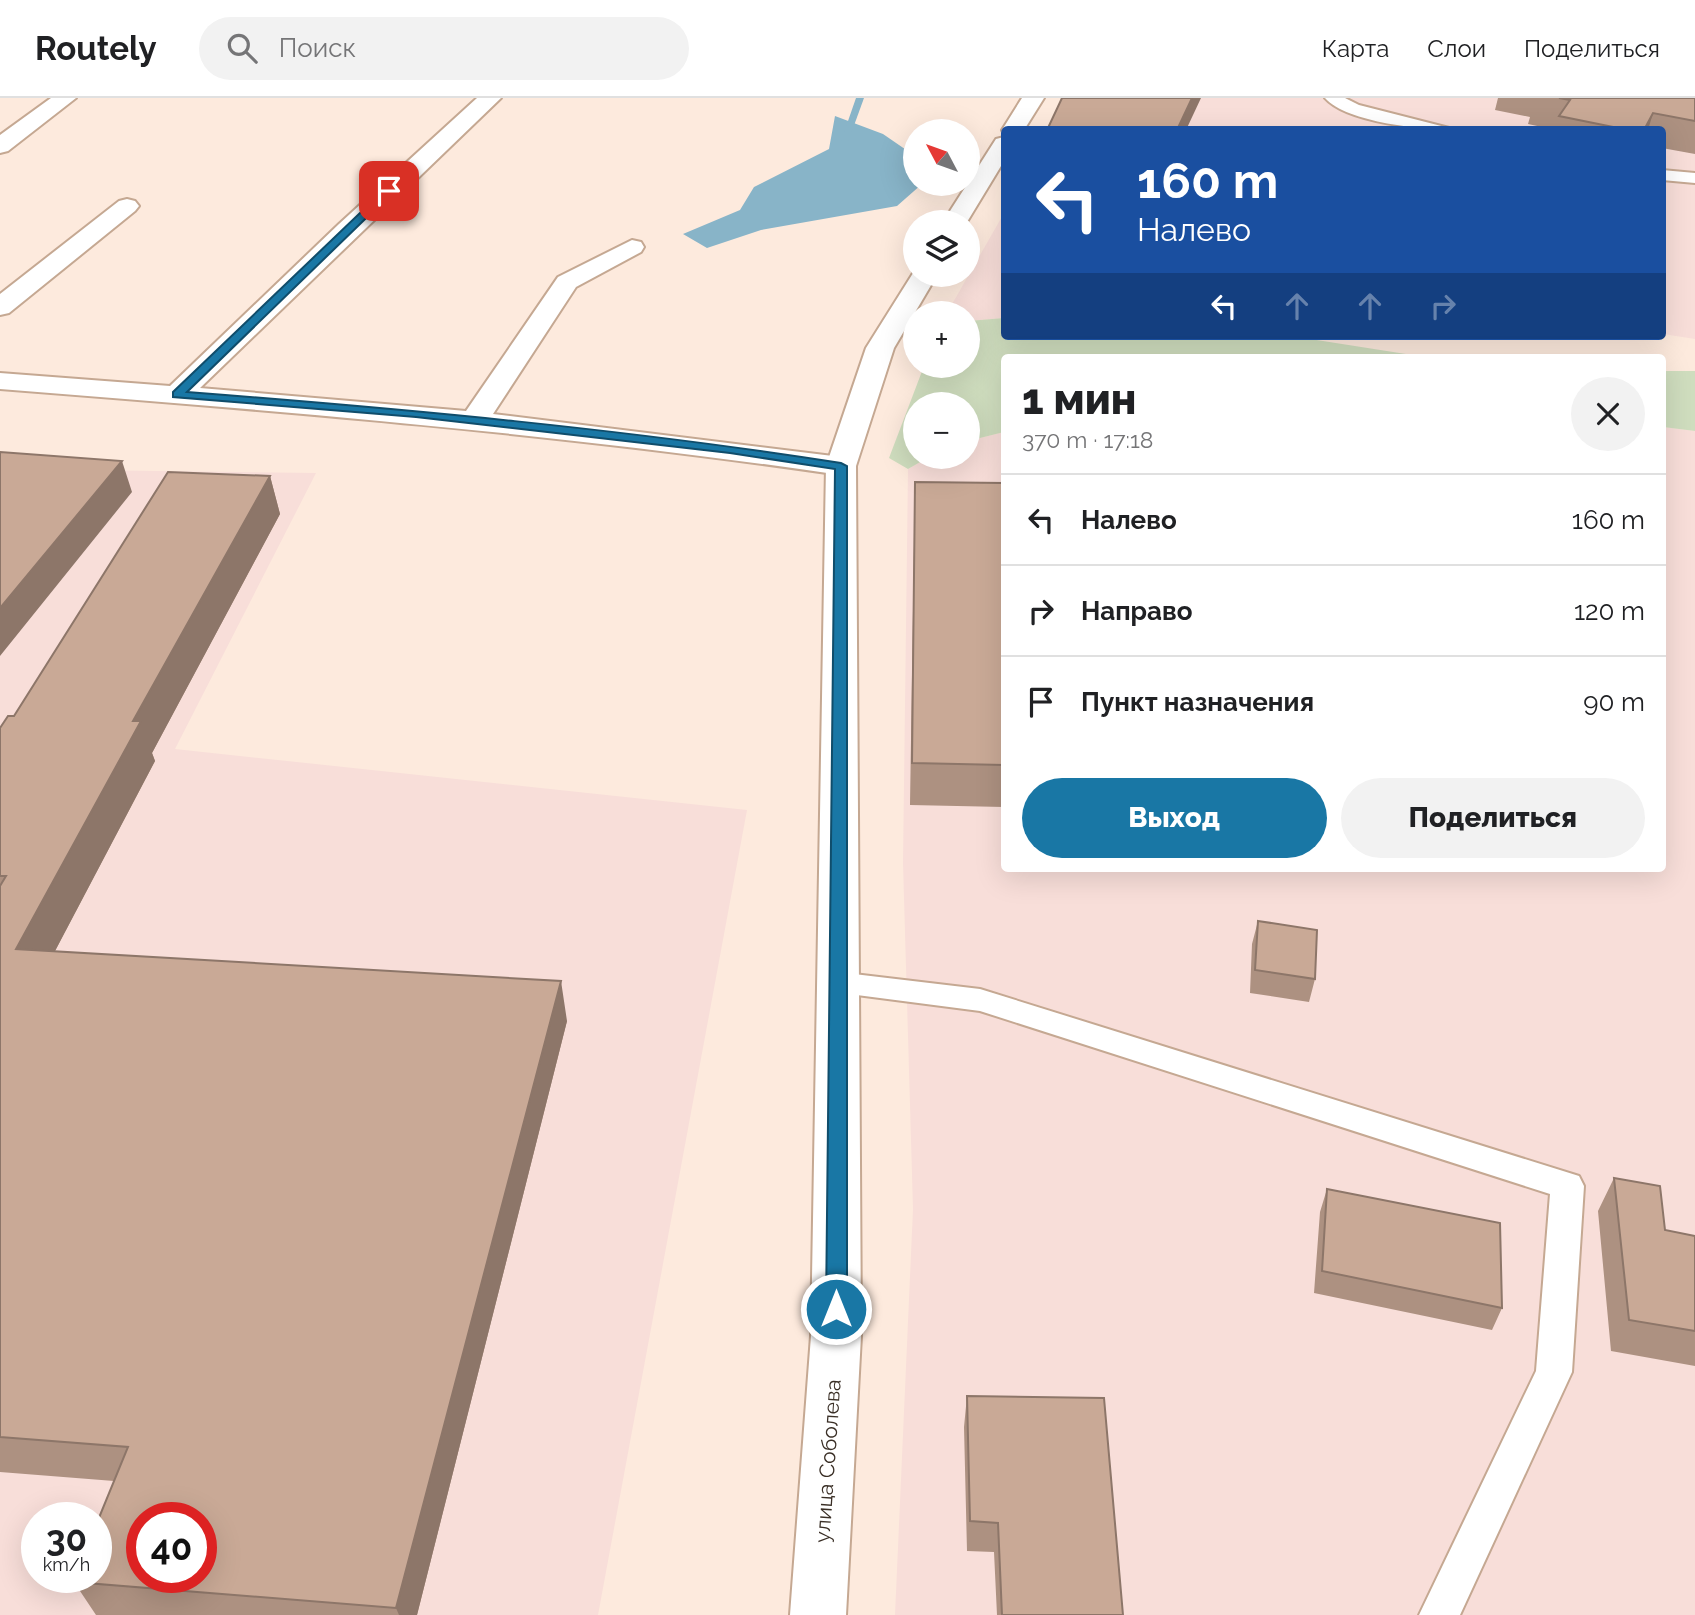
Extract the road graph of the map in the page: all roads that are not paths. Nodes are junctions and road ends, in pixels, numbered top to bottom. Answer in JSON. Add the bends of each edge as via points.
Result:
{"nodes":[{"id":1,"x":65,"y":98,"type":"edge"},
{"id":2,"x":490,"y":98,"type":"edge"},
{"id":3,"x":1033,"y":98,"type":"edge"},
{"id":4,"x":1333,"y":98,"type":"edge"},
{"id":5,"x":1016,"y":126,"type":"edge"},
{"id":6,"x":1431,"y":126,"type":"edge"},
{"id":7,"x":0,"y":146,"type":"edge"},
{"id":8,"x":1001,"y":149,"type":"edge"},
{"id":9,"x":1666,"y":175,"type":"edge"},
{"id":10,"x":1695,"y":178,"type":"edge"},
{"id":11,"x":127,"y":206,"type":"dead end"},
{"id":12,"x":963,"y":210,"type":"edge"},
{"id":13,"x":632,"y":247,"type":"dead end"},
{"id":14,"x":917,"y":287,"type":"edge"},
{"id":15,"x":0,"y":307,"type":"edge"},
{"id":16,"x":0,"y":381,"type":"edge"},
{"id":17,"x":177,"y":395,"type":"junction"},
{"id":18,"x":474,"y":421,"type":"junction"},
{"id":19,"x":841,"y":466,"type":"junction"},
{"id":20,"x":837,"y":983,"type":"junction"},
{"id":21,"x":818,"y":1615,"type":"edge"},
{"id":22,"x":1439,"y":1615,"type":"edge"}],
"edges":[{"from":1,"to":7,"type":"street"},
{"from":2,"to":17,"type":"street"},
{"from":3,"to":5,"type":"street"},
{"from":4,"to":6,"type":"lane","via":[[1354,109]]},
{"from":8,"to":12,"type":"street"},
{"from":9,"to":10,"type":"lane"},
{"from":11,"to":15,"type":"street"},
{"from":13,"to":18,"type":"street","via":[[567,282]]},
{"from":14,"to":19,"type":"street","name":"улица Соболева","via":[[880,348]]},
{"from":16,"to":17,"type":"street"},
{"from":17,"to":18,"type":"street"},
{"from":18,"to":19,"type":"street"},
{"from":19,"to":20,"type":"street","name":"улица Соболева"},
{"from":20,"to":21,"type":"street","name":"улица Соболева","via":[[836,1336]]},
{"from":20,"to":22,"type":"lane","via":[[980,1000],[1567,1186],[1554,1372]]}]}
